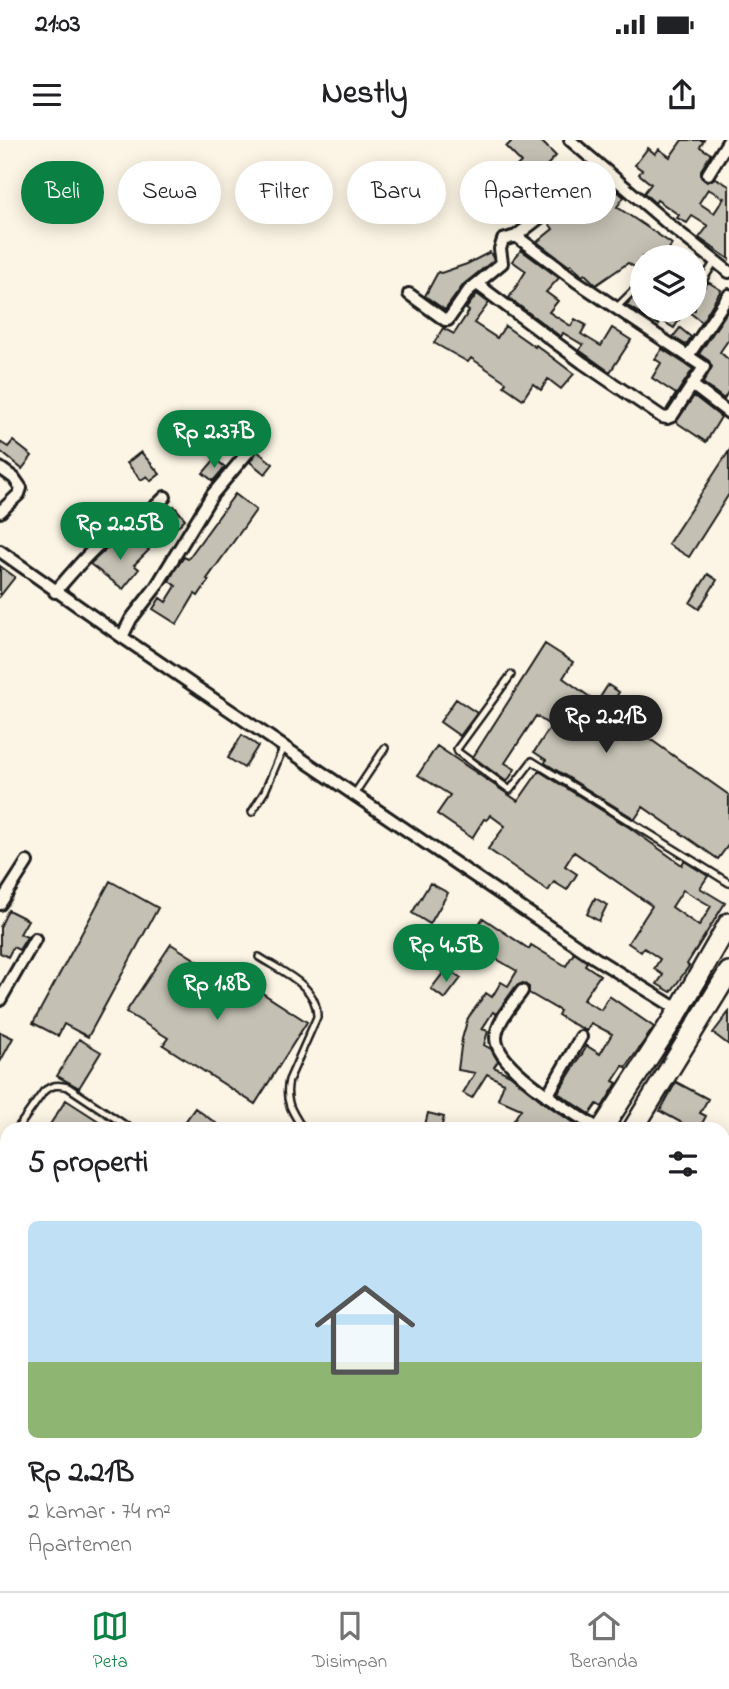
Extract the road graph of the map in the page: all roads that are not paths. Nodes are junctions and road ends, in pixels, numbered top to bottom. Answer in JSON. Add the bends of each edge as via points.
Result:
{"nodes":[{"id":1,"x":570,"y":140,"type":"edge"},
{"id":2,"x":729,"y":140,"type":"edge"},
{"id":3,"x":594,"y":161,"type":"edge"},
{"id":4,"x":708,"y":174,"type":"dead end"},
{"id":5,"x":616,"y":180,"type":"edge"},
{"id":6,"x":532,"y":224,"type":"edge"},
{"id":7,"x":516,"y":236,"type":"junction"},
{"id":8,"x":715,"y":261,"type":"junction"},
{"id":9,"x":728,"y":267,"type":"edge"},
{"id":10,"x":707,"y":274,"type":"edge"},
{"id":11,"x":477,"y":284,"type":"junction"},
{"id":12,"x":409,"y":294,"type":"dead end"},
{"id":13,"x":630,"y":294,"type":"edge"},
{"id":14,"x":729,"y":295,"type":"edge"},
{"id":15,"x":617,"y":307,"type":"junction"},
{"id":16,"x":688,"y":356,"type":"junction"},
{"id":17,"x":692,"y":385,"type":"junction"},
{"id":18,"x":729,"y":413,"type":"edge"},
{"id":19,"x":249,"y":451,"type":"dead end"},
{"id":20,"x":0,"y":468,"type":"edge"},
{"id":21,"x":165,"y":498,"type":"dead end"},
{"id":22,"x":0,"y":512,"type":"edge"},
{"id":23,"x":0,"y":551,"type":"edge"},
{"id":24,"x":55,"y":592,"type":"junction"},
{"id":25,"x":122,"y":638,"type":"junction"},
{"id":26,"x":511,"y":676,"type":"dead end"},
{"id":27,"x":284,"y":746,"type":"junction"},
{"id":28,"x":385,"y":748,"type":"dead end"},
{"id":29,"x":355,"y":793,"type":"junction"},
{"id":30,"x":252,"y":812,"type":"dead end"},
{"id":31,"x":27,"y":862,"type":"dead end"},
{"id":32,"x":729,"y":883,"type":"edge"},
{"id":33,"x":0,"y":904,"type":"edge"},
{"id":34,"x":729,"y":923,"type":"edge"},
{"id":35,"x":35,"y":939,"type":"dead end"},
{"id":36,"x":259,"y":957,"type":"dead end"},
{"id":37,"x":729,"y":972,"type":"edge"},
{"id":38,"x":522,"y":991,"type":"dead end"},
{"id":39,"x":0,"y":1000,"type":"edge"},
{"id":40,"x":679,"y":1010,"type":"junction"},
{"id":41,"x":581,"y":1037,"type":"dead end"},
{"id":42,"x":547,"y":1096,"type":"junction"},
{"id":43,"x":22,"y":1122,"type":"edge"},
{"id":44,"x":120,"y":1122,"type":"edge"},
{"id":45,"x":299,"y":1122,"type":"edge"},
{"id":46,"x":589,"y":1122,"type":"edge"},
{"id":47,"x":605,"y":1122,"type":"edge"},
{"id":48,"x":637,"y":1122,"type":"edge"}],
"edges":[{"from":1,"to":3,"type":"street"},
{"from":2,"to":4,"type":"street"},
{"from":5,"to":8,"type":"street"},
{"from":6,"to":7,"type":"street"},
{"from":7,"to":11,"type":"street","via":[[503,240],[502,263]]},
{"from":7,"to":15,"type":"street"},
{"from":8,"to":9,"type":"street"},
{"from":8,"to":10,"type":"lane"},
{"from":11,"to":12,"type":"street","via":[[448,320]]},
{"from":11,"to":17,"type":"street","via":[[664,418],[672,416]]},
{"from":13,"to":15,"type":"lane"},
{"from":14,"to":16,"type":"street"},
{"from":15,"to":16,"type":"street"},
{"from":16,"to":17,"type":"street","via":[[704,367]]},
{"from":17,"to":18,"type":"street"},
{"from":19,"to":25,"type":"street","via":[[212,495]]},
{"from":20,"to":22,"type":"street","via":[[21,488]]},
{"from":21,"to":24,"type":"street","via":[[101,543]]},
{"from":23,"to":24,"type":"street"},
{"from":24,"to":25,"type":"street"},
{"from":25,"to":27,"type":"street"},
{"from":26,"to":32,"type":"lane","via":[[458,752],[510,790],[531,761]]},
{"from":27,"to":29,"type":"street"},
{"from":27,"to":30,"type":"lane"},
{"from":28,"to":29,"type":"lane"},
{"from":29,"to":40,"type":"street","via":[[594,958]]},
{"from":31,"to":33,"type":"street"},
{"from":34,"to":40,"type":"highway"},
{"from":35,"to":39,"type":"street"},
{"from":36,"to":45,"type":"lane","via":[[302,984],[318,1008],[286,1092]]},
{"from":37,"to":48,"type":"highway"},
{"from":38,"to":42,"type":"street","via":[[496,1038],[517,1072]]},
{"from":40,"to":47,"type":"highway"},
{"from":41,"to":42,"type":"street"},
{"from":42,"to":46,"type":"street"},
{"from":43,"to":44,"type":"lane","via":[[44,1091],[61,1085]]}]}
